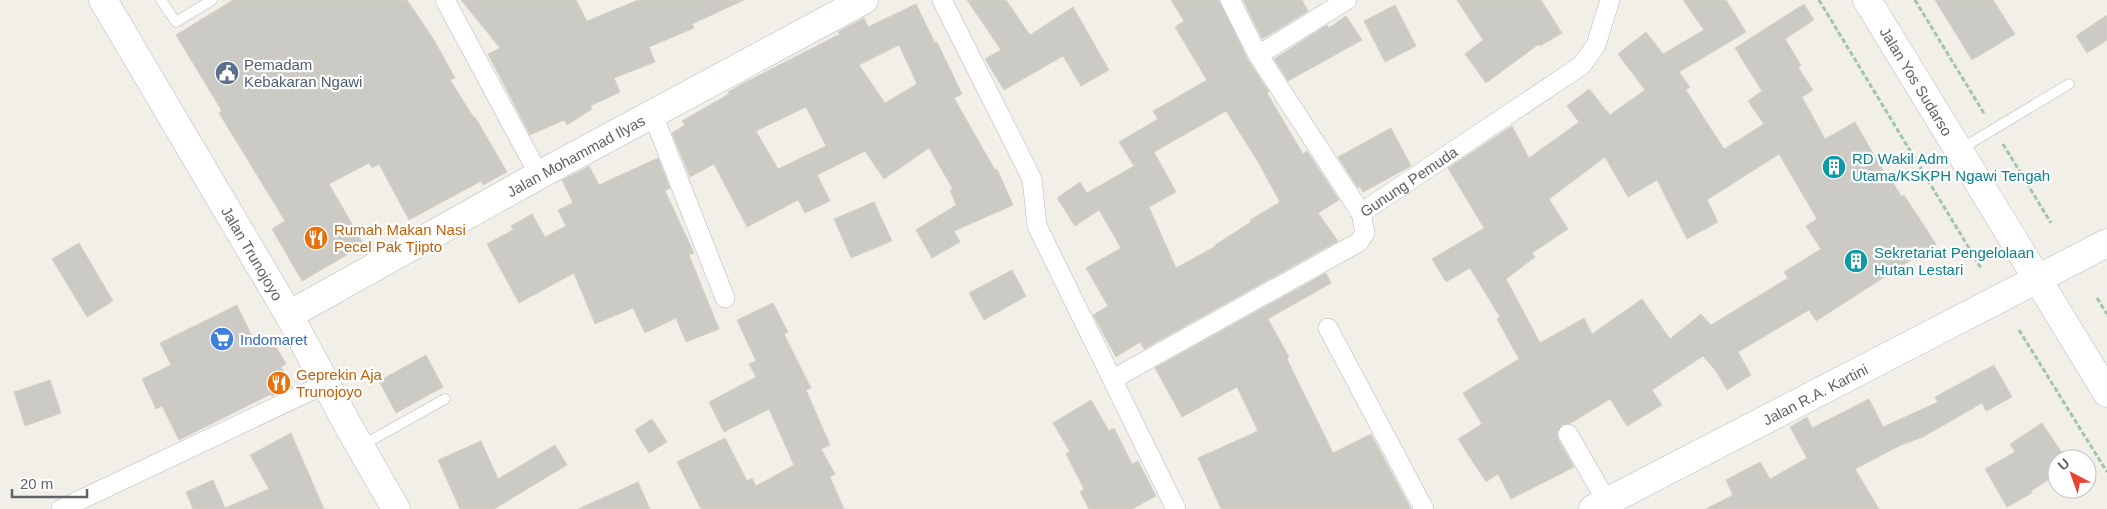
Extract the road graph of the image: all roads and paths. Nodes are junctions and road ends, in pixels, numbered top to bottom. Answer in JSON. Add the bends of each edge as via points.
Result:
{"nodes":[{"id":1,"x":103,"y":0,"type":"edge"},
{"id":2,"x":161,"y":0,"type":"edge"},
{"id":3,"x":212,"y":0,"type":"edge"},
{"id":4,"x":445,"y":0,"type":"edge"},
{"id":5,"x":864,"y":0,"type":"edge"},
{"id":6,"x":942,"y":0,"type":"edge"},
{"id":7,"x":1230,"y":0,"type":"edge"},
{"id":8,"x":1347,"y":0,"type":"edge"},
{"id":9,"x":1610,"y":0,"type":"edge"},
{"id":10,"x":1818,"y":0,"type":"edge"},
{"id":11,"x":1867,"y":0,"type":"edge"},
{"id":12,"x":1915,"y":0,"type":"edge"},
{"id":13,"x":1258,"y":55,"type":"junction"},
{"id":14,"x":2069,"y":84,"type":"dead end"},
{"id":15,"x":653,"y":115,"type":"junction"},
{"id":16,"x":1994,"y":129,"type":"junction"},
{"id":17,"x":1958,"y":150,"type":"junction"},
{"id":18,"x":539,"y":175,"type":"junction"},
{"id":19,"x":1361,"y":213,"type":"junction"},
{"id":20,"x":2051,"y":223,"type":"dead end"},
{"id":21,"x":2107,"y":243,"type":"edge"},
{"id":22,"x":1981,"y":268,"type":"dead end"},
{"id":23,"x":2036,"y":279,"type":"junction"},
{"id":24,"x":725,"y":298,"type":"dead end"},
{"id":25,"x":2097,"y":298,"type":"dead end"},
{"id":26,"x":2107,"y":314,"type":"edge"},
{"id":27,"x":289,"y":315,"type":"junction"},
{"id":28,"x":1328,"y":328,"type":"dead end"},
{"id":29,"x":2020,"y":330,"type":"dead end"},
{"id":30,"x":1113,"y":379,"type":"junction"},
{"id":31,"x":326,"y":383,"type":"junction"},
{"id":32,"x":2107,"y":393,"type":"edge"},
{"id":33,"x":445,"y":399,"type":"dead end"},
{"id":34,"x":1568,"y":434,"type":"dead end"},
{"id":35,"x":360,"y":446,"type":"junction"},
{"id":36,"x":2107,"y":472,"type":"edge"},
{"id":37,"x":1600,"y":505,"type":"edge"},
{"id":38,"x":61,"y":509,"type":"edge"},
{"id":39,"x":396,"y":509,"type":"edge"},
{"id":40,"x":1176,"y":509,"type":"edge"},
{"id":41,"x":1424,"y":509,"type":"edge"}],
"edges":[{"from":1,"to":27,"type":"street","name":"Jalan Trunojoyo"},
{"from":2,"to":3,"type":"lane","via":[[176,22]]},
{"from":4,"to":18,"type":"street"},
{"from":5,"to":15,"type":"street","name":"Jalan Mohammad Ilyas"},
{"from":6,"to":30,"type":"street","via":[[1032,179],[1037,226]]},
{"from":7,"to":13,"type":"street"},
{"from":8,"to":13,"type":"street"},
{"from":9,"to":19,"type":"street","name":"Gunung Pemuda","via":[[1596,45],[1582,65]]},
{"from":10,"to":22,"type":"path"},
{"from":11,"to":17,"type":"street","name":"Jalan Yos Sudarso"},
{"from":12,"to":16,"type":"path"},
{"from":13,"to":19,"type":"street"},
{"from":14,"to":16,"type":"lane"},
{"from":15,"to":18,"type":"street","name":"Jalan Mohammad Ilyas"},
{"from":15,"to":24,"type":"street"},
{"from":16,"to":17,"type":"lane"},
{"from":16,"to":20,"type":"path"},
{"from":17,"to":23,"type":"street","name":"Jalan Yos Sudarso"},
{"from":18,"to":27,"type":"street","name":"Jalan Mohammad Ilyas"},
{"from":19,"to":30,"type":"street","name":"Gunung Pemuda","via":[[1365,233],[1359,242]]},
{"from":21,"to":23,"type":"street","name":"Jalan R.A. Kartini"},
{"from":23,"to":32,"type":"street","name":"Jalan Yos Sudarso"},
{"from":23,"to":37,"type":"street","name":"Jalan R.A. Kartini"},
{"from":25,"to":26,"type":"path"},
{"from":27,"to":31,"type":"street","name":"Jalan Trunojoyo"},
{"from":28,"to":41,"type":"street"},
{"from":29,"to":36,"type":"path"},
{"from":30,"to":40,"type":"street"},
{"from":31,"to":35,"type":"street","name":"Jalan Trunojoyo"},
{"from":31,"to":38,"type":"street"},
{"from":33,"to":35,"type":"lane"},
{"from":34,"to":37,"type":"street"},
{"from":35,"to":39,"type":"street","name":"Jalan Trunojoyo"}]}
